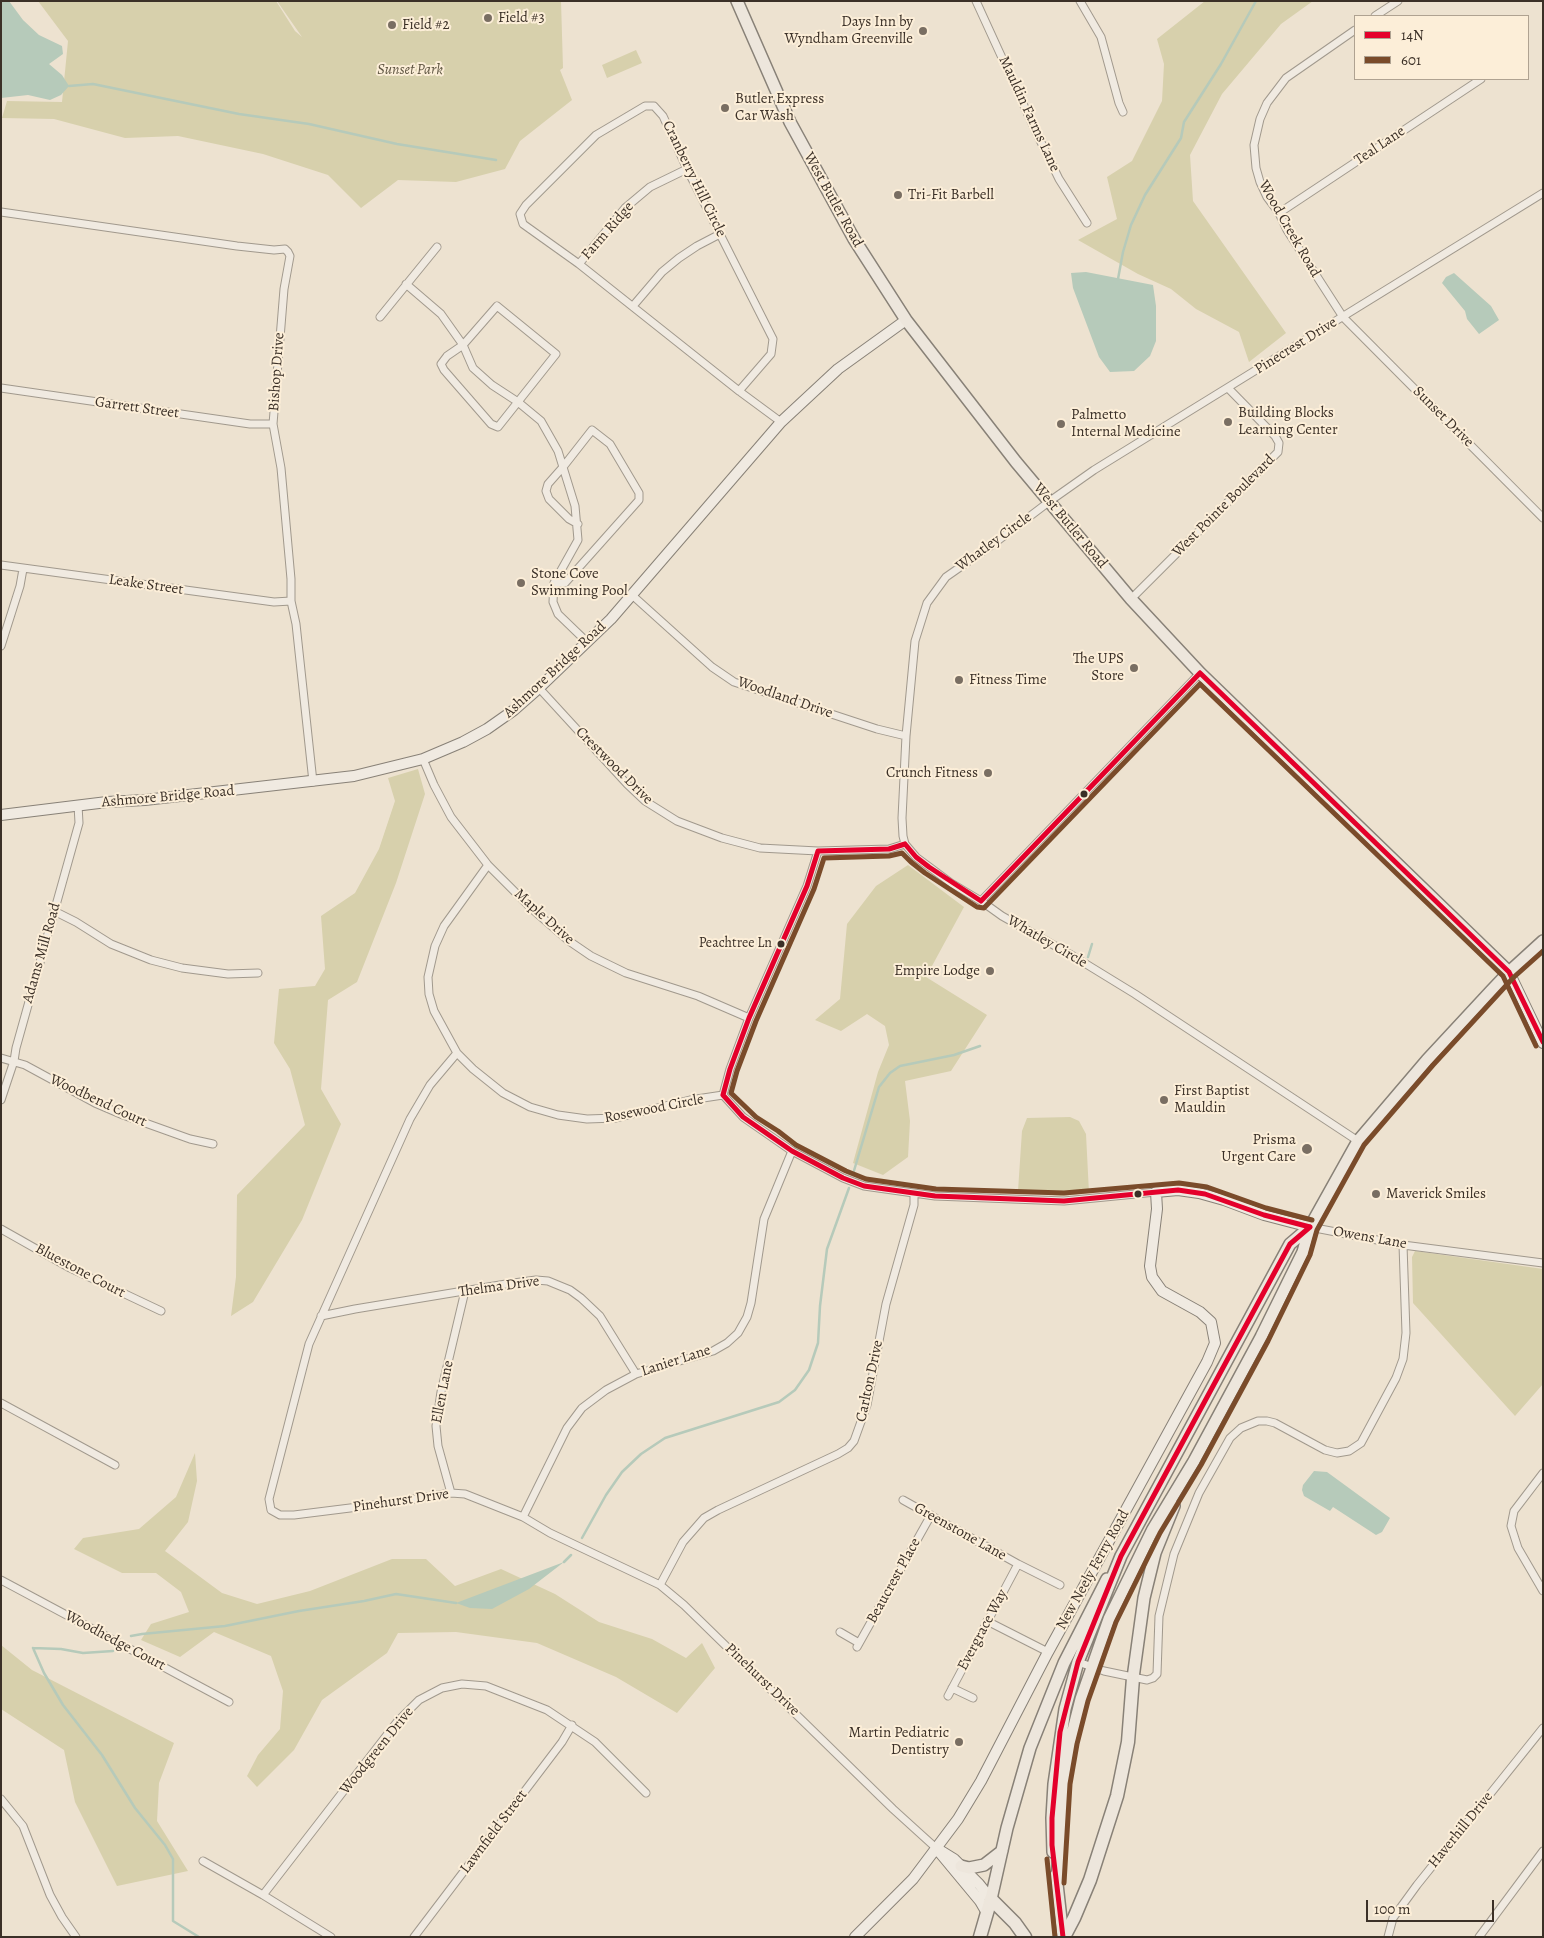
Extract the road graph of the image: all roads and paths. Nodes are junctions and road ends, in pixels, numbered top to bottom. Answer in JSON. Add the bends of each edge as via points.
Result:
{"nodes":[{"id":1,"x":737,"y":1,"type":"edge"},
{"id":2,"x":976,"y":1,"type":"edge"},
{"id":3,"x":1080,"y":1,"type":"edge"},
{"id":4,"x":1398,"y":1,"type":"edge"},
{"id":5,"x":1377,"y":15,"type":"edge"},
{"id":6,"x":1354,"y":31,"type":"edge"},
{"id":7,"x":1479,"y":80,"type":"edge"},
{"id":8,"x":1124,"y":112,"type":"dead end"},
{"id":9,"x":688,"y":169,"type":"junction"},
{"id":10,"x":1543,"y":193,"type":"edge"},
{"id":11,"x":1,"y":212,"type":"edge"},
{"id":12,"x":1279,"y":213,"type":"junction"},
{"id":13,"x":1087,"y":223,"type":"dead end"},
{"id":14,"x":720,"y":234,"type":"junction"},
{"id":15,"x":437,"y":247,"type":"dead end"},
{"id":16,"x":579,"y":264,"type":"junction"},
{"id":17,"x":406,"y":284,"type":"junction"},
{"id":18,"x":632,"y":306,"type":"junction"},
{"id":19,"x":380,"y":317,"type":"dead end"},
{"id":20,"x":1343,"y":317,"type":"junction"},
{"id":21,"x":906,"y":320,"type":"junction"},
{"id":22,"x":463,"y":345,"type":"junction"},
{"id":23,"x":1,"y":388,"type":"edge"},
{"id":24,"x":1228,"y":388,"type":"junction"},
{"id":25,"x":739,"y":391,"type":"junction"},
{"id":26,"x":518,"y":402,"type":"junction"},
{"id":27,"x":781,"y":422,"type":"junction"},
{"id":28,"x":273,"y":424,"type":"junction"},
{"id":29,"x":563,"y":467,"type":"junction"},
{"id":30,"x":1050,"y":501,"type":"junction"},
{"id":31,"x":1543,"y":518,"type":"edge"},
{"id":32,"x":578,"y":524,"type":"junction"},
{"id":33,"x":1,"y":565,"type":"edge"},
{"id":34,"x":23,"y":569,"type":"junction"},
{"id":35,"x":554,"y":583,"type":"junction"},
{"id":36,"x":632,"y":595,"type":"junction"},
{"id":37,"x":1131,"y":599,"type":"junction"},
{"id":38,"x":291,"y":601,"type":"junction"},
{"id":39,"x":587,"y":642,"type":"junction"},
{"id":40,"x":1,"y":646,"type":"edge"},
{"id":41,"x":1200,"y":673,"type":"junction"},
{"id":42,"x":539,"y":688,"type":"junction"},
{"id":43,"x":906,"y":736,"type":"junction"},
{"id":44,"x":423,"y":759,"type":"junction"},
{"id":45,"x":313,"y":782,"type":"junction"},
{"id":46,"x":78,"y":805,"type":"junction"},
{"id":47,"x":1,"y":815,"type":"edge"},
{"id":48,"x":905,"y":844,"type":"junction"},
{"id":49,"x":818,"y":852,"type":"junction"},
{"id":50,"x":488,"y":865,"type":"junction"},
{"id":51,"x":981,"y":901,"type":"junction"},
{"id":52,"x":54,"y":911,"type":"junction"},
{"id":53,"x":1543,"y":941,"type":"edge"},
{"id":54,"x":1509,"y":972,"type":"junction"},
{"id":55,"x":258,"y":973,"type":"dead end"},
{"id":56,"x":750,"y":1018,"type":"junction"},
{"id":57,"x":1543,"y":1043,"type":"edge"},
{"id":58,"x":457,"y":1053,"type":"junction"},
{"id":59,"x":1,"y":1058,"type":"edge"},
{"id":60,"x":14,"y":1061,"type":"junction"},
{"id":61,"x":723,"y":1095,"type":"junction"},
{"id":62,"x":1,"y":1100,"type":"edge"},
{"id":63,"x":1358,"y":1141,"type":"junction"},
{"id":64,"x":213,"y":1144,"type":"dead end"},
{"id":65,"x":792,"y":1151,"type":"junction"},
{"id":66,"x":1156,"y":1192,"type":"junction"},
{"id":67,"x":914,"y":1194,"type":"junction"},
{"id":68,"x":1310,"y":1228,"type":"junction"},
{"id":69,"x":1,"y":1229,"type":"edge"},
{"id":70,"x":1403,"y":1245,"type":"junction"},
{"id":71,"x":1543,"y":1263,"type":"edge"},
{"id":72,"x":465,"y":1291,"type":"junction"},
{"id":73,"x":160,"y":1311,"type":"dead end"},
{"id":74,"x":321,"y":1316,"type":"junction"},
{"id":75,"x":636,"y":1374,"type":"junction"},
{"id":76,"x":1,"y":1403,"type":"edge"},
{"id":77,"x":1194,"y":1461,"type":"junction"},
{"id":78,"x":115,"y":1465,"type":"dead end"},
{"id":79,"x":1543,"y":1473,"type":"edge"},
{"id":80,"x":451,"y":1493,"type":"junction"},
{"id":81,"x":903,"y":1500,"type":"dead end"},
{"id":82,"x":930,"y":1516,"type":"junction"},
{"id":83,"x":523,"y":1517,"type":"junction"},
{"id":84,"x":1121,"y":1556,"type":"junction"},
{"id":85,"x":1018,"y":1564,"type":"junction"},
{"id":86,"x":1,"y":1580,"type":"edge"},
{"id":87,"x":660,"y":1585,"type":"junction"},
{"id":88,"x":1060,"y":1585,"type":"dead end"},
{"id":89,"x":1543,"y":1591,"type":"edge"},
{"id":90,"x":987,"y":1621,"type":"junction"},
{"id":91,"x":840,"y":1632,"type":"dead end"},
{"id":92,"x":1048,"y":1652,"type":"junction"},
{"id":93,"x":1078,"y":1662,"type":"junction"},
{"id":94,"x":1091,"y":1666,"type":"junction"},
{"id":95,"x":1133,"y":1678,"type":"junction"},
{"id":96,"x":952,"y":1688,"type":"junction"},
{"id":97,"x":948,"y":1696,"type":"dead end"},
{"id":98,"x":973,"y":1698,"type":"dead end"},
{"id":99,"x":229,"y":1702,"type":"dead end"},
{"id":100,"x":572,"y":1725,"type":"junction"},
{"id":101,"x":1543,"y":1728,"type":"edge"},
{"id":102,"x":646,"y":1793,"type":"dead end"},
{"id":103,"x":1,"y":1799,"type":"edge"},
{"id":104,"x":936,"y":1848,"type":"junction"},
{"id":105,"x":1002,"y":1851,"type":"junction"},
{"id":106,"x":1543,"y":1851,"type":"edge"},
{"id":107,"x":203,"y":1861,"type":"dead end"},
{"id":108,"x":961,"y":1866,"type":"junction"},
{"id":109,"x":1057,"y":1883,"type":"junction"},
{"id":110,"x":264,"y":1895,"type":"junction"},
{"id":111,"x":991,"y":1899,"type":"junction"},
{"id":112,"x":987,"y":1913,"type":"junction"},
{"id":113,"x":76,"y":1937,"type":"edge"},
{"id":114,"x":331,"y":1937,"type":"edge"},
{"id":115,"x":414,"y":1937,"type":"edge"},
{"id":116,"x":855,"y":1937,"type":"edge"},
{"id":117,"x":980,"y":1937,"type":"edge"},
{"id":118,"x":1024,"y":1937,"type":"edge"},
{"id":119,"x":1064,"y":1937,"type":"edge"},
{"id":120,"x":1388,"y":1937,"type":"edge"},
{"id":121,"x":1479,"y":1937,"type":"edge"}],
"edges":[{"from":1,"to":21,"type":"main road","name":"West Butler Road","via":[[770,79],[810,160],[854,239]]},
{"from":2,"to":13,"type":"street","name":"Mauldin Farms Lane","via":[[1036,132]]},
{"from":3,"to":8,"type":"street","via":[[1101,37],[1118,103]]},
{"from":4,"to":5,"type":"street"},
{"from":6,"to":12,"type":"street","name":"Wood Creek Road","via":[[1286,78],[1263,111],[1255,136],[1256,168],[1267,197]]},
{"from":7,"to":12,"type":"street","name":"Teal Lane"},
{"from":9,"to":14,"type":"street","name":"Cranberry Hill Circle"},
{"from":9,"to":16,"type":"street","name":"Farm Ridge","via":[[650,187],[625,208]]},
{"from":9,"to":16,"type":"street","name":"Cranberry Hill Circle","via":[[664,116],[654,106],[645,106],[596,135],[520,214],[523,224]]},
{"from":10,"to":20,"type":"street","name":"Pinecrest Drive"},
{"from":11,"to":28,"type":"street","name":"Bishop Drive","via":[[237,246],[281,248],[288,252]]},
{"from":12,"to":20,"type":"street","name":"Wood Creek Road"},
{"from":14,"to":18,"type":"street","via":[[679,258]]},
{"from":14,"to":25,"type":"street","name":"Cranberry Hill Circle","via":[[773,340],[771,354]]},
{"from":15,"to":17,"type":"street"},
{"from":16,"to":18,"type":"street","name":"Cranberry Hill Circle"},
{"from":17,"to":19,"type":"street"},
{"from":17,"to":22,"type":"street","via":[[441,314]]},
{"from":18,"to":25,"type":"street","name":"Cranberry Hill Circle"},
{"from":20,"to":24,"type":"street","name":"Pinecrest Drive"},
{"from":20,"to":31,"type":"street","name":"Sunset Drive"},
{"from":21,"to":27,"type":"street","name":"Ashmore Bridge Road","via":[[838,369]]},
{"from":21,"to":30,"type":"main road","name":"West Butler Road"},
{"from":22,"to":26,"type":"street","via":[[473,368]]},
{"from":22,"to":26,"type":"street","via":[[446,356],[441,364],[491,424],[498,427]]},
{"from":22,"to":26,"type":"street","via":[[497,306],[556,354]]},
{"from":23,"to":28,"type":"street","name":"Garrett Street","via":[[250,424]]},
{"from":24,"to":30,"type":"street","name":"Pinecrest Drive","via":[[1094,470]]},
{"from":24,"to":37,"type":"street","name":"West Pointe Boulevard","via":[[1276,436],[1278,452]]},
{"from":25,"to":27,"type":"street","name":"Cranberry Hill Circle"},
{"from":26,"to":29,"type":"street","via":[[541,421],[558,450]]},
{"from":27,"to":36,"type":"street","name":"Ashmore Bridge Road"},
{"from":28,"to":38,"type":"street","name":"Bishop Drive","via":[[281,468]]},
{"from":29,"to":32,"type":"street"},
{"from":29,"to":32,"type":"street","via":[[546,491],[549,499],[569,520]]},
{"from":29,"to":35,"type":"street","via":[[592,430],[610,444],[639,493],[638,500],[565,582]]},
{"from":30,"to":37,"type":"main road","name":"West Butler Road"},
{"from":30,"to":43,"type":"street","name":"Whatley Circle","via":[[951,572],[931,595],[922,613],[915,641]]},
{"from":32,"to":35,"type":"street","via":[[578,540]]},
{"from":33,"to":34,"type":"street","name":"Leake Street"},
{"from":34,"to":38,"type":"street","name":"Leake Street","via":[[274,602]]},
{"from":34,"to":40,"type":"street"},
{"from":35,"to":39,"type":"street","via":[[553,602],[558,614]]},
{"from":36,"to":39,"type":"street","name":"Ashmore Bridge Road"},
{"from":36,"to":43,"type":"street","name":"Woodland Drive","via":[[712,667],[734,682]]},
{"from":37,"to":41,"type":"main road","name":"West Butler Road"},
{"from":38,"to":45,"type":"street","name":"Bishop Drive"},
{"from":39,"to":42,"type":"street","name":"Ashmore Bridge Road"},
{"from":41,"to":51,"type":"street"},
{"from":41,"to":54,"type":"main road","name":"West Butler Road"},
{"from":42,"to":44,"type":"street","name":"Ashmore Bridge Road","via":[[487,729]]},
{"from":42,"to":49,"type":"street","name":"Crestwood Drive","via":[[627,784],[663,814],[743,844]]},
{"from":43,"to":48,"type":"street","name":"Whatley Circle","via":[[902,818]]},
{"from":44,"to":45,"type":"street","name":"Ashmore Bridge Road","via":[[354,776]]},
{"from":44,"to":50,"type":"street","name":"Maple Drive","via":[[452,817]]},
{"from":45,"to":46,"type":"street","name":"Ashmore Bridge Road"},
{"from":46,"to":47,"type":"street","name":"Ashmore Bridge Road"},
{"from":46,"to":52,"type":"street","name":"Adams Mill Road","via":[[79,823]]},
{"from":48,"to":49,"type":"street","name":"Crestwood Drive","via":[[889,849]]},
{"from":48,"to":51,"type":"street","name":"Whatley Circle","via":[[929,867]]},
{"from":49,"to":56,"type":"street","via":[[807,886]]},
{"from":50,"to":56,"type":"street","name":"Maple Drive","via":[[548,924],[591,956],[626,973],[698,996]]},
{"from":50,"to":58,"type":"street","name":"Rosewood Circle","via":[[444,926],[429,968],[431,1002]]},
{"from":51,"to":63,"type":"street","name":"Whatley Circle","via":[[1135,994]]},
{"from":52,"to":55,"type":"street","via":[[112,944],[151,960],[228,974]]},
{"from":52,"to":60,"type":"street","name":"Adams Mill Road"},
{"from":53,"to":54,"type":"main road"},
{"from":54,"to":57,"type":"street"},
{"from":54,"to":63,"type":"main road"},
{"from":56,"to":61,"type":"street"},
{"from":58,"to":61,"type":"street","name":"Rosewood Circle","via":[[503,1093],[544,1112],[574,1118],[616,1118]]},
{"from":58,"to":74,"type":"street","name":"Pinehurst Drive","via":[[430,1085],[410,1119]]},
{"from":59,"to":60,"type":"street","name":"Woodbend Court"},
{"from":60,"to":62,"type":"street","name":"Adams Mill Road"},
{"from":60,"to":64,"type":"street","name":"Woodbend Court","via":[[123,1115]]},
{"from":61,"to":65,"type":"street","name":"Owens Lane","via":[[743,1117]]},
{"from":63,"to":68,"type":"main road"},
{"from":65,"to":67,"type":"street","name":"Owens Lane","via":[[864,1186]]},
{"from":65,"to":75,"type":"street","name":"Lanier Lane","via":[[764,1219],[751,1303],[738,1333],[713,1351]]},
{"from":66,"to":67,"type":"street","name":"Owens Lane","via":[[1064,1201]]},
{"from":66,"to":68,"type":"street","name":"Owens Lane","via":[[1199,1192]]},
{"from":66,"to":92,"type":"street","name":"New Neely Ferry Road","via":[[1150,1266],[1152,1278],[1162,1291],[1200,1312],[1211,1322],[1214,1343]]},
{"from":67,"to":87,"type":"street","name":"Carlton Drive","via":[[914,1205],[886,1304],[867,1405],[854,1440],[838,1454],[704,1518],[683,1542]]},
{"from":68,"to":70,"type":"street","name":"Owens Lane"},
{"from":68,"to":77,"type":"main road","via":[[1303,1252],[1270,1320]]},
{"from":68,"to":84,"type":"main road","via":[[1290,1244]]},
{"from":69,"to":73,"type":"street","name":"Bluestone Court","via":[[70,1268]]},
{"from":70,"to":71,"type":"street","name":"Owens Lane"},
{"from":70,"to":95,"type":"street","via":[[1406,1333],[1403,1359],[1364,1439],[1356,1448],[1337,1453],[1267,1421],[1250,1423],[1235,1433],[1199,1493],[1174,1554],[1159,1616],[1157,1674],[1147,1680]]},
{"from":72,"to":74,"type":"street","name":"Thelma Drive"},
{"from":72,"to":75,"type":"street","name":"Thelma Drive","via":[[536,1280],[560,1284],[600,1316]]},
{"from":72,"to":80,"type":"street","name":"Ellen Lane","via":[[436,1426]]},
{"from":74,"to":80,"type":"street","name":"Pinehurst Drive","via":[[302,1368],[269,1499],[271,1510],[280,1515],[294,1515]]},
{"from":75,"to":83,"type":"street","name":"Lanier Lane","via":[[593,1399],[575,1416]]},
{"from":76,"to":78,"type":"street"},
{"from":77,"to":94,"type":"main road","via":[[1153,1529],[1121,1592]]},
{"from":77,"to":95,"type":"main road","via":[[1151,1568]]},
{"from":79,"to":89,"type":"street","via":[[1514,1511],[1511,1526],[1518,1548]]},
{"from":80,"to":83,"type":"street","name":"Pinehurst Drive","via":[[471,1496]]},
{"from":81,"to":82,"type":"street","name":"Greenstone Lane"},
{"from":82,"to":85,"type":"street","name":"Greenstone Lane"},
{"from":82,"to":91,"type":"street","name":"Beaucrest Place","via":[[858,1645]]},
{"from":83,"to":87,"type":"street","name":"Pinehurst Drive"},
{"from":84,"to":93,"type":"main road"},
{"from":84,"to":105,"type":"main road","via":[[1088,1614],[1041,1717]]},
{"from":85,"to":88,"type":"street","name":"Greenstone Lane"},
{"from":85,"to":90,"type":"street","name":"Evergrace Way"},
{"from":86,"to":99,"type":"street","name":"Woodhedge Court"},
{"from":87,"to":104,"type":"street","name":"Pinehurst Drive","via":[[692,1612]]},
{"from":90,"to":92,"type":"street"},
{"from":90,"to":96,"type":"street","name":"Evergrace Way"},
{"from":92,"to":104,"type":"street","name":"New Neely Ferry Road","via":[[981,1781]]},
{"from":93,"to":94,"type":"street"},
{"from":93,"to":109,"type":"main road","via":[[1065,1709],[1054,1784],[1052,1836]]},
{"from":94,"to":95,"type":"street"},
{"from":94,"to":109,"type":"main road","via":[[1070,1742],[1063,1783]]},
{"from":95,"to":119,"type":"highway","via":[[1128,1742],[1117,1796],[1090,1880]]},
{"from":96,"to":97,"type":"street","name":"Evergrace Way"},
{"from":96,"to":98,"type":"street"},
{"from":100,"to":102,"type":"street","name":"Woodgreen Drive","via":[[595,1742]]},
{"from":100,"to":110,"type":"street","name":"Woodgreen Drive","via":[[547,1710],[486,1686],[456,1684],[430,1694],[397,1722]]},
{"from":100,"to":115,"type":"street","name":"Lawnfield Street"},
{"from":101,"to":120,"type":"street","name":"Haverhill Drive","via":[[1417,1885],[1393,1918]]},
{"from":103,"to":113,"type":"street","via":[[23,1826],[50,1894]]},
{"from":104,"to":108,"type":"street","name":"Pinehurst Drive"},
{"from":104,"to":112,"type":"street","name":"Pinehurst Drive"},
{"from":104,"to":116,"type":"street","name":"New Neely Ferry Road","via":[[913,1879]]},
{"from":105,"to":108,"type":"main road","via":[[984,1866]]},
{"from":105,"to":111,"type":"main road"},
{"from":106,"to":121,"type":"street"},
{"from":107,"to":110,"type":"street"},
{"from":108,"to":111,"type":"street","name":"Pinehurst Drive"},
{"from":109,"to":119,"type":"main road"},
{"from":110,"to":114,"type":"street"},
{"from":111,"to":112,"type":"highway"},
{"from":111,"to":118,"type":"highway"},
{"from":112,"to":117,"type":"highway"}]}
